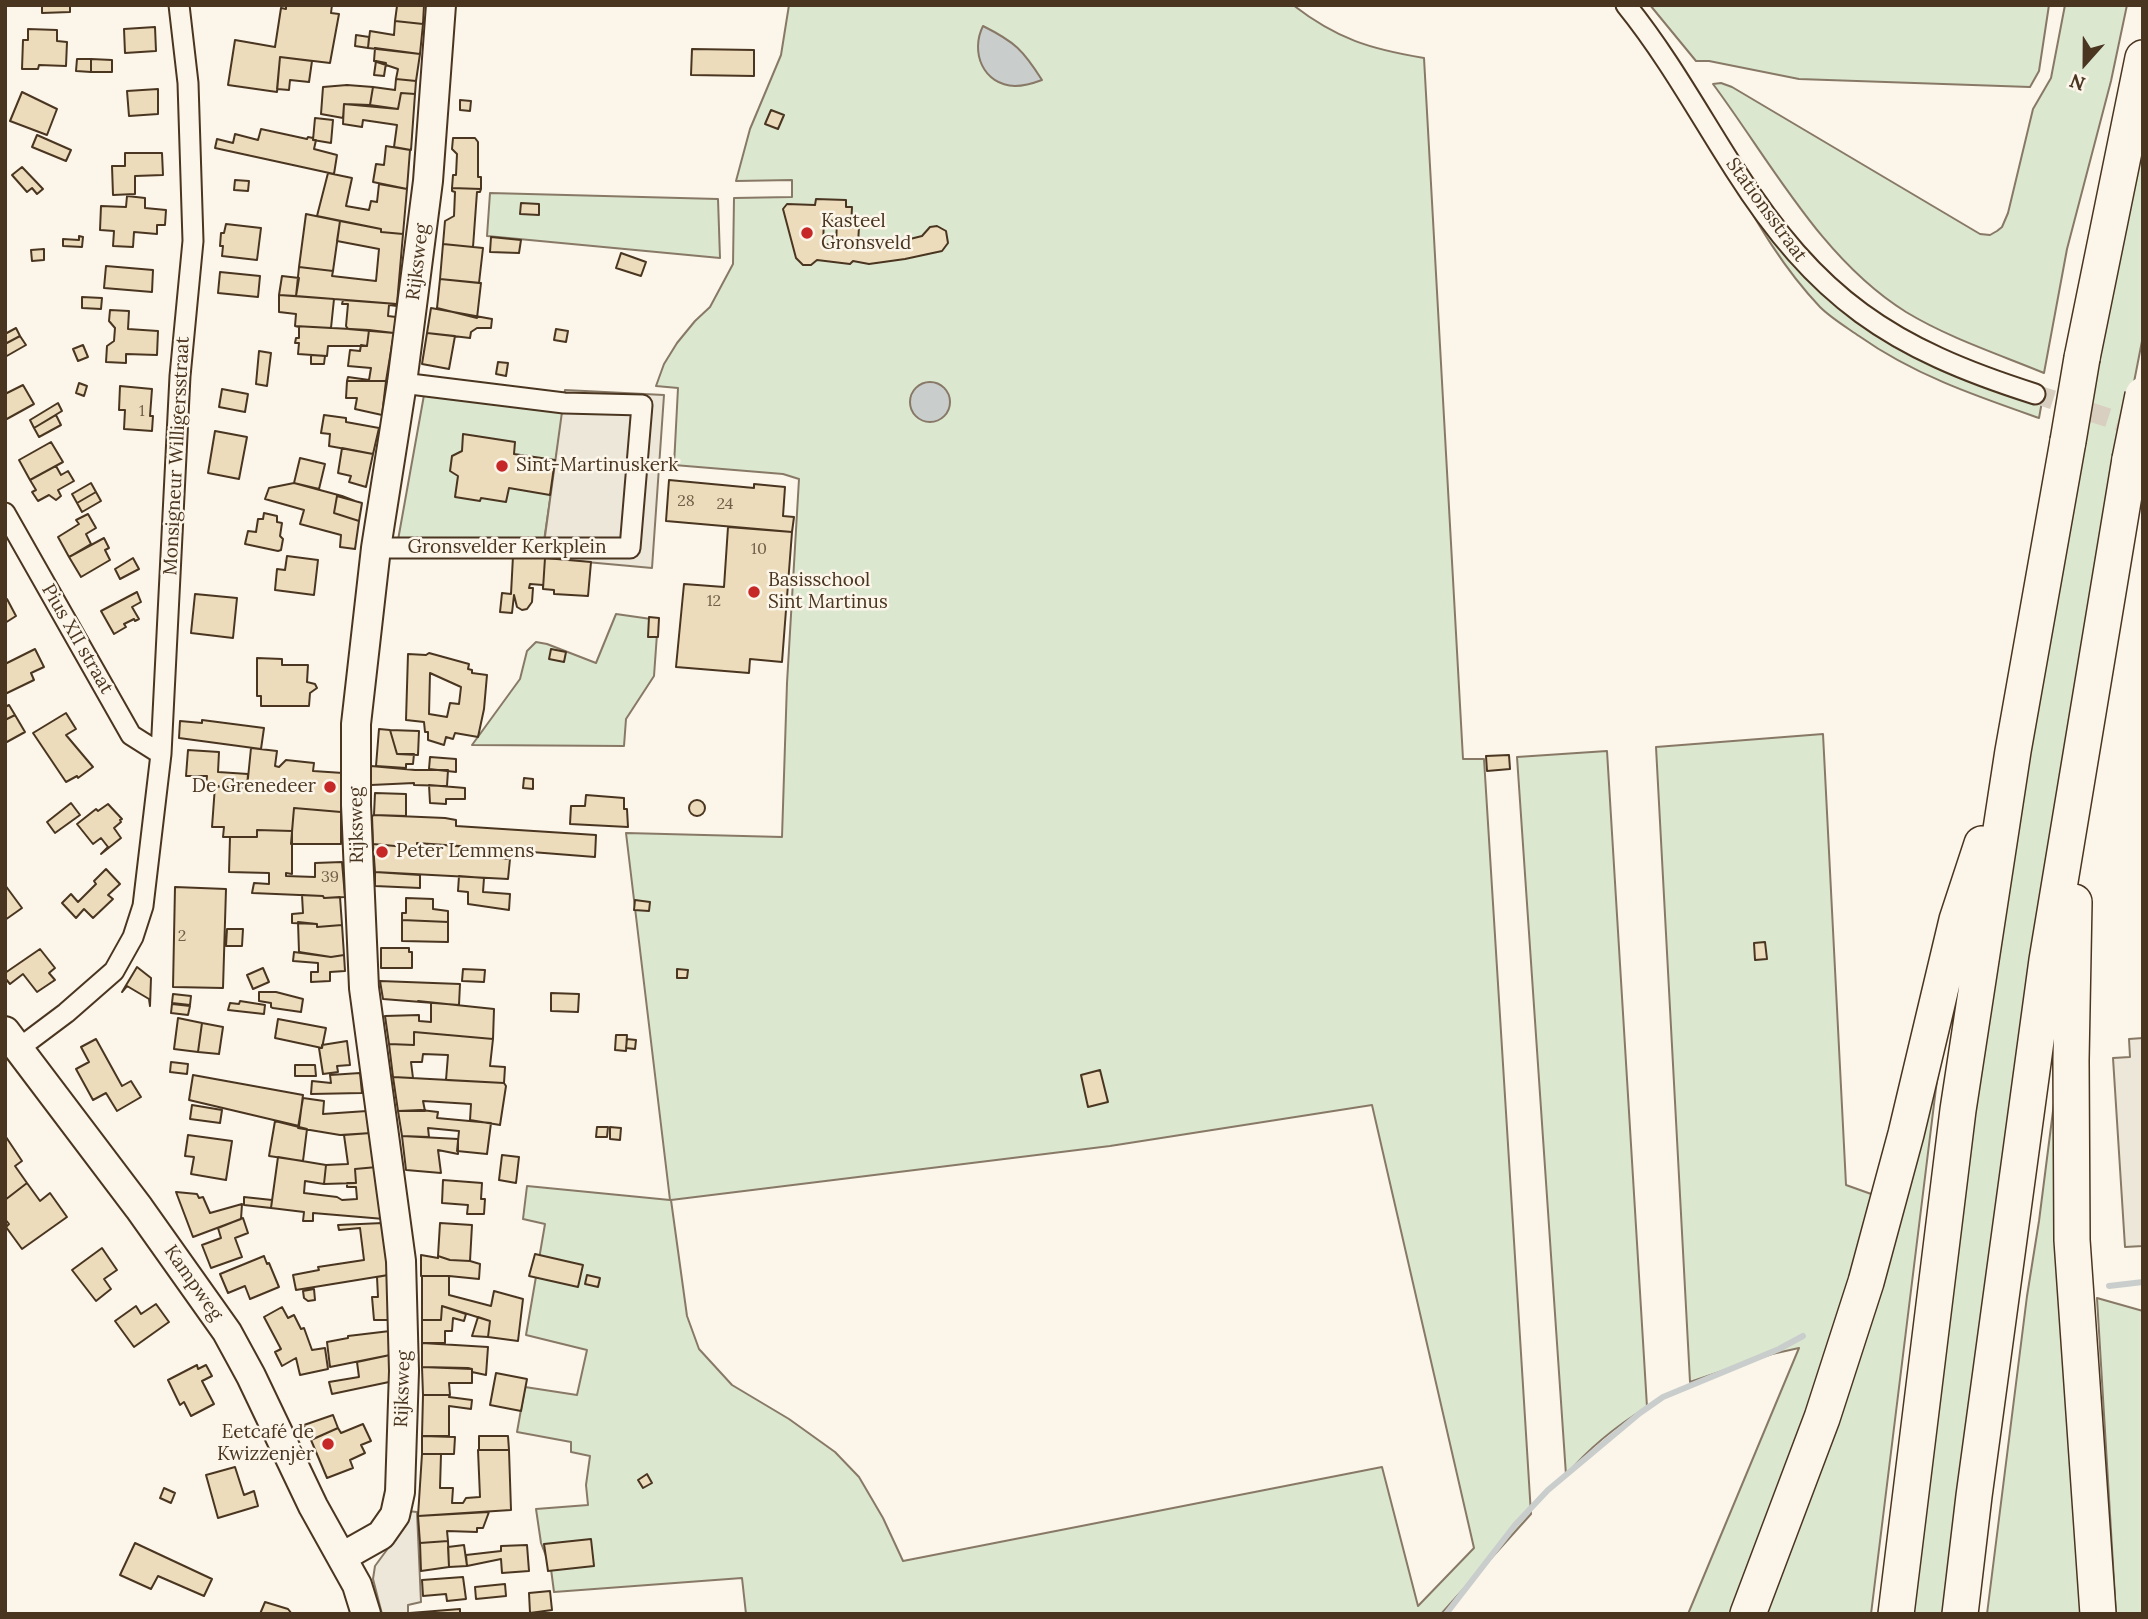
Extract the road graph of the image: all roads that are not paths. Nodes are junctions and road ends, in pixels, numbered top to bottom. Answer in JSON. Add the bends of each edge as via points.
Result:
{"nodes":[{"id":1,"x":179,"y":5,"type":"edge"},
{"id":2,"x":441,"y":5,"type":"edge"},
{"id":3,"x":1626,"y":5,"type":"edge"},
{"id":4,"x":2143,"y":58,"type":"edge"},
{"id":5,"x":402,"y":383,"type":"junction"},
{"id":6,"x":2035,"y":394,"type":"tunnel mouth"},
{"id":7,"x":2143,"y":394,"type":"edge"},
{"id":8,"x":5,"y":513,"type":"edge"},
{"id":9,"x":376,"y":548,"type":"junction"},
{"id":10,"x":2013,"y":751,"type":"junction"},
{"id":11,"x":161,"y":754,"type":"junction"},
{"id":12,"x":2077,"y":772,"type":"junction"},
{"id":13,"x":11,"y":1040,"type":"edge"},
{"id":14,"x":342,"y":1557,"type":"junction"},
{"id":15,"x":366,"y":1614,"type":"edge"},
{"id":16,"x":1748,"y":1614,"type":"edge"},
{"id":17,"x":1896,"y":1614,"type":"edge"},
{"id":18,"x":1960,"y":1614,"type":"edge"},
{"id":19,"x":2098,"y":1614,"type":"edge"}],
"edges":[{"from":1,"to":11,"type":"street","name":"Monsigneur Willigersstraat","via":[[188,83],[192,241],[180,376]]},
{"from":2,"to":5,"type":"street","name":"Rijksweg","via":[[428,181]]},
{"from":3,"to":6,"type":"street","name":"Stationsstraat","via":[[1672,67],[1753,198],[1788,244],[1836,294],[1890,334],[1925,353]]},
{"from":4,"to":10,"type":"highway","bridge":true,"via":[[2082,358]]},
{"from":5,"to":9,"type":"street","name":"Rijksweg"},
{"from":5,"to":9,"type":"street","name":"Gronsvelder Kerkplein","via":[[564,403],[642,405],[630,548]]},
{"from":7,"to":12,"type":"highway","bridge":true},
{"from":8,"to":11,"type":"street","name":"Pius XII straat","via":[[131,735]]},
{"from":9,"to":14,"type":"street","name":"Rijksweg","via":[[356,724],[356,805],[362,962],[400,1249],[404,1371],[400,1493],[396,1515],[381,1535]]},
{"from":10,"to":16,"type":"highway","via":[[1957,920],[1862,1295],[1822,1418]]},
{"from":10,"to":17,"type":"highway","via":[[1958,1110]]},
{"from":11,"to":13,"type":"street","name":"Monsigneur Willigersstraat","via":[[143,906],[133,937],[114,971],[66,1013]]},
{"from":12,"to":18,"type":"highway","via":[[2024,1122]]},
{"from":12,"to":19,"type":"highway","via":[[2072,1240]]},
{"from":13,"to":14,"type":"street","name":"Kampweg","via":[[216,1314]]},
{"from":14,"to":15,"type":"street"}]}
